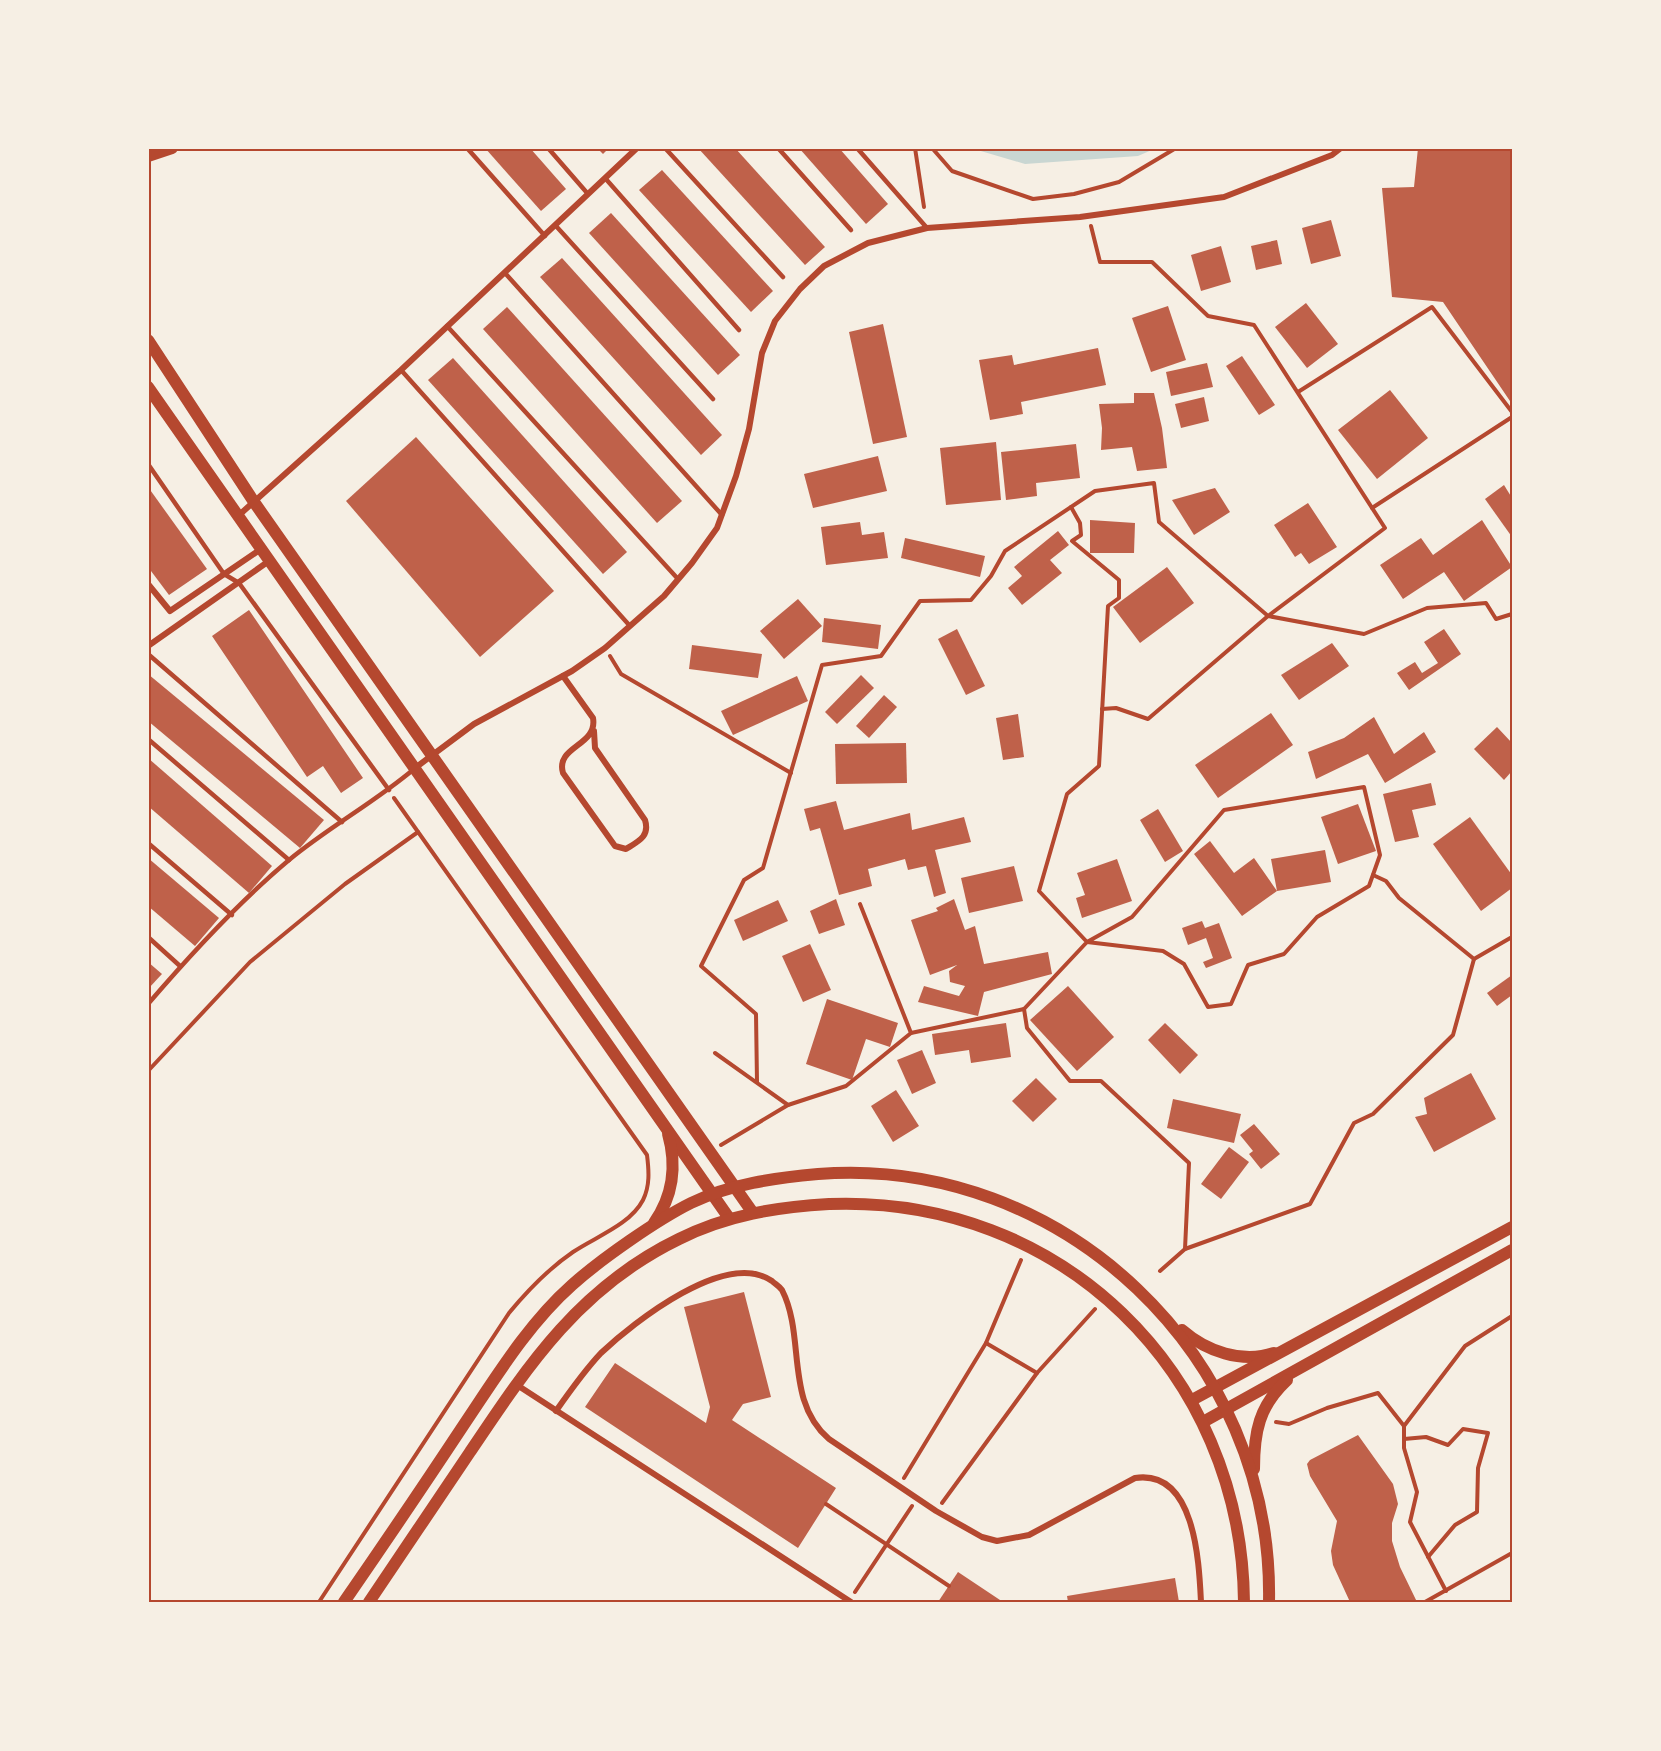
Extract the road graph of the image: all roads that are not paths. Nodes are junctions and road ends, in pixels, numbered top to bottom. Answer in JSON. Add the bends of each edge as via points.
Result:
{"nodes":[{"id":1,"x":466,"y":148,"type":"edge"},
{"id":2,"x":548,"y":148,"type":"edge"},
{"id":3,"x":637,"y":148,"type":"edge"},
{"id":4,"x":665,"y":148,"type":"edge"},
{"id":5,"x":778,"y":148,"type":"edge"},
{"id":6,"x":857,"y":148,"type":"edge"},
{"id":7,"x":1341,"y":148,"type":"edge"},
{"id":8,"x":170,"y":149,"type":"edge"},
{"id":9,"x":148,"y":156,"type":"edge"},
{"id":10,"x":148,"y":161,"type":"edge"},
{"id":11,"x":605,"y":178,"type":"junction"},
{"id":12,"x":588,"y":194,"type":"junction"},
{"id":13,"x":556,"y":226,"type":"junction"},
{"id":14,"x":927,"y":228,"type":"junction"},
{"id":15,"x":851,"y":230,"type":"dead end"},
{"id":16,"x":545,"y":236,"type":"junction"},
{"id":17,"x":505,"y":273,"type":"junction"},
{"id":18,"x":783,"y":277,"type":"dead end"},
{"id":19,"x":447,"y":326,"type":"junction"},
{"id":20,"x":739,"y":330,"type":"dead end"},
{"id":21,"x":148,"y":340,"type":"edge"},
{"id":22,"x":401,"y":370,"type":"junction"},
{"id":23,"x":148,"y":387,"type":"edge"},
{"id":24,"x":713,"y":399,"type":"dead end"},
{"id":25,"x":148,"y":464,"type":"edge"},
{"id":26,"x":254,"y":502,"type":"junction"},
{"id":27,"x":722,"y":515,"type":"junction"},
{"id":28,"x":237,"y":516,"type":"junction"},
{"id":29,"x":261,"y":549,"type":"junction"},
{"id":30,"x":269,"y":561,"type":"junction"},
{"id":31,"x":224,"y":574,"type":"junction"},
{"id":32,"x":678,"y":579,"type":"junction"},
{"id":33,"x":239,"y":583,"type":"junction"},
{"id":34,"x":148,"y":584,"type":"edge"},
{"id":35,"x":630,"y":626,"type":"junction"},
{"id":36,"x":148,"y":646,"type":"edge"},
{"id":37,"x":148,"y":654,"type":"edge"},
{"id":38,"x":562,"y":676,"type":"junction"},
{"id":39,"x":594,"y":731,"type":"junction"},
{"id":40,"x":148,"y":739,"type":"edge"},
{"id":41,"x":431,"y":756,"type":"junction"},
{"id":42,"x":414,"y":769,"type":"junction"},
{"id":43,"x":389,"y":790,"type":"junction"},
{"id":44,"x":342,"y":822,"type":"junction"},
{"id":45,"x":148,"y":843,"type":"edge"},
{"id":46,"x":289,"y":860,"type":"junction"},
{"id":47,"x":232,"y":915,"type":"junction"},
{"id":48,"x":148,"y":937,"type":"edge"},
{"id":49,"x":180,"y":966,"type":"junction"},
{"id":50,"x":148,"y":1004,"type":"edge"},
{"id":51,"x":657,"y":1112,"type":"junction"},
{"id":52,"x":710,"y":1151,"type":"junction"},
{"id":53,"x":767,"y":1180,"type":"junction"},
{"id":54,"x":736,"y":1188,"type":"junction"},
{"id":55,"x":713,"y":1193,"type":"junction"},
{"id":56,"x":753,"y":1213,"type":"junction"},
{"id":57,"x":729,"y":1218,"type":"junction"},
{"id":58,"x":1512,"y":1227,"type":"edge"},
{"id":59,"x":649,"y":1230,"type":"junction"},
{"id":60,"x":1512,"y":1250,"type":"edge"},
{"id":61,"x":1158,"y":1307,"type":"junction"},
{"id":62,"x":1290,"y":1348,"type":"junction"},
{"id":63,"x":1304,"y":1366,"type":"junction"},
{"id":64,"x":515,"y":1384,"type":"junction"},
{"id":65,"x":1215,"y":1388,"type":"junction"},
{"id":66,"x":1192,"y":1400,"type":"junction"},
{"id":67,"x":1227,"y":1409,"type":"junction"},
{"id":68,"x":556,"y":1411,"type":"junction"},
{"id":69,"x":1203,"y":1422,"type":"junction"},
{"id":70,"x":1255,"y":1486,"type":"junction"},
{"id":71,"x":345,"y":1602,"type":"edge"},
{"id":72,"x":369,"y":1602,"type":"edge"},
{"id":73,"x":850,"y":1602,"type":"edge"},
{"id":74,"x":1201,"y":1602,"type":"edge"},
{"id":75,"x":1244,"y":1602,"type":"edge"},
{"id":76,"x":1269,"y":1602,"type":"edge"}],
"edges":[{"from":1,"to":16,"type":"lane"},
{"from":2,"to":12,"type":"lane"},
{"from":3,"to":11,"type":"street"},
{"from":4,"to":18,"type":"lane"},
{"from":5,"to":15,"type":"lane"},
{"from":6,"to":14,"type":"lane"},
{"from":7,"to":14,"type":"street","via":[[1224,197],[1088,216]]},
{"from":8,"to":9,"type":"main road"},
{"from":8,"to":10,"type":"main road"},
{"from":11,"to":12,"type":"street"},
{"from":11,"to":20,"type":"lane"},
{"from":12,"to":13,"type":"street"},
{"from":13,"to":16,"type":"street"},
{"from":13,"to":24,"type":"lane"},
{"from":14,"to":27,"type":"street","via":[[868,243],[824,266],[775,321],[762,353],[748,429]]},
{"from":16,"to":17,"type":"street"},
{"from":17,"to":19,"type":"street"},
{"from":17,"to":27,"type":"lane"},
{"from":19,"to":22,"type":"street"},
{"from":19,"to":32,"type":"lane"},
{"from":21,"to":26,"type":"main road"},
{"from":22,"to":26,"type":"street"},
{"from":22,"to":35,"type":"lane"},
{"from":23,"to":28,"type":"main road"},
{"from":25,"to":31,"type":"lane"},
{"from":26,"to":28,"type":"street"},
{"from":26,"to":41,"type":"main road"},
{"from":27,"to":32,"type":"street","via":[[717,528]]},
{"from":28,"to":29,"type":"main road"},
{"from":29,"to":30,"type":"main road"},
{"from":29,"to":31,"type":"street"},
{"from":30,"to":33,"type":"street"},
{"from":30,"to":42,"type":"main road"},
{"from":31,"to":33,"type":"lane"},
{"from":31,"to":34,"type":"street","via":[[170,612]]},
{"from":32,"to":35,"type":"street"},
{"from":33,"to":36,"type":"street"},
{"from":33,"to":43,"type":"lane"},
{"from":35,"to":38,"type":"street"},
{"from":37,"to":44,"type":"lane"},
{"from":38,"to":39,"type":"street","via":[[593,718]]},
{"from":38,"to":41,"type":"street","via":[[474,724]]},
{"from":39,"to":39,"type":"street","via":[[564,756],[561,767],[615,846],[626,849],[645,837],[648,827],[595,748]]},
{"from":40,"to":46,"type":"lane"},
{"from":41,"to":42,"type":"street"},
{"from":41,"to":52,"type":"main road"},
{"from":42,"to":43,"type":"lane"},
{"from":42,"to":51,"type":"main road"},
{"from":43,"to":44,"type":"lane"},
{"from":44,"to":46,"type":"lane"},
{"from":45,"to":47,"type":"lane"},
{"from":46,"to":47,"type":"lane"},
{"from":47,"to":49,"type":"lane"},
{"from":48,"to":49,"type":"lane"},
{"from":49,"to":50,"type":"lane"},
{"from":51,"to":55,"type":"main road"},
{"from":51,"to":59,"type":"main road","via":[[672,1148],[672,1184],[665,1205]]},
{"from":52,"to":53,"type":"main road","via":[[733,1173],[745,1179]]},
{"from":52,"to":54,"type":"main road"},
{"from":53,"to":54,"type":"main road"},
{"from":53,"to":61,"type":"main road","via":[[839,1173],[882,1174],[964,1189],[1012,1205],[1051,1224],[1085,1246]]},
{"from":54,"to":55,"type":"main road"},
{"from":54,"to":56,"type":"main road"},
{"from":55,"to":57,"type":"main road"},
{"from":55,"to":59,"type":"main road"},
{"from":56,"to":57,"type":"main road"},
{"from":56,"to":66,"type":"main road","via":[[786,1206],[867,1203],[935,1211],[1004,1233],[1067,1268],[1104,1299],[1155,1350]]},
{"from":57,"to":64,"type":"main road","via":[[678,1239],[611,1283],[551,1337]]},
{"from":58,"to":62,"type":"main road"},
{"from":59,"to":71,"type":"main road","via":[[572,1285],[531,1328]]},
{"from":60,"to":63,"type":"main road"},
{"from":61,"to":62,"type":"main road","via":[[1199,1343],[1214,1350],[1249,1356]]},
{"from":61,"to":65,"type":"main road"},
{"from":62,"to":65,"type":"main road"},
{"from":63,"to":67,"type":"main road"},
{"from":63,"to":70,"type":"main road","via":[[1276,1390],[1258,1419],[1254,1438]]},
{"from":64,"to":68,"type":"street"},
{"from":64,"to":72,"type":"main road"},
{"from":65,"to":66,"type":"main road"},
{"from":65,"to":67,"type":"main road"},
{"from":66,"to":69,"type":"main road"},
{"from":67,"to":69,"type":"main road"},
{"from":67,"to":70,"type":"main road"},
{"from":68,"to":73,"type":"street"},
{"from":68,"to":74,"type":"street","via":[[584,1372],[640,1320],[711,1280],[740,1271],[763,1275],[781,1288],[787,1304],[804,1401],[814,1426],[936,1510],[982,1537],[997,1541],[1029,1535],[1135,1478],[1149,1476],[1171,1487],[1185,1503],[1199,1568]]},
{"from":69,"to":75,"type":"main road","via":[[1223,1469],[1237,1522]]},
{"from":70,"to":76,"type":"main road","via":[[1265,1526]]}]}
